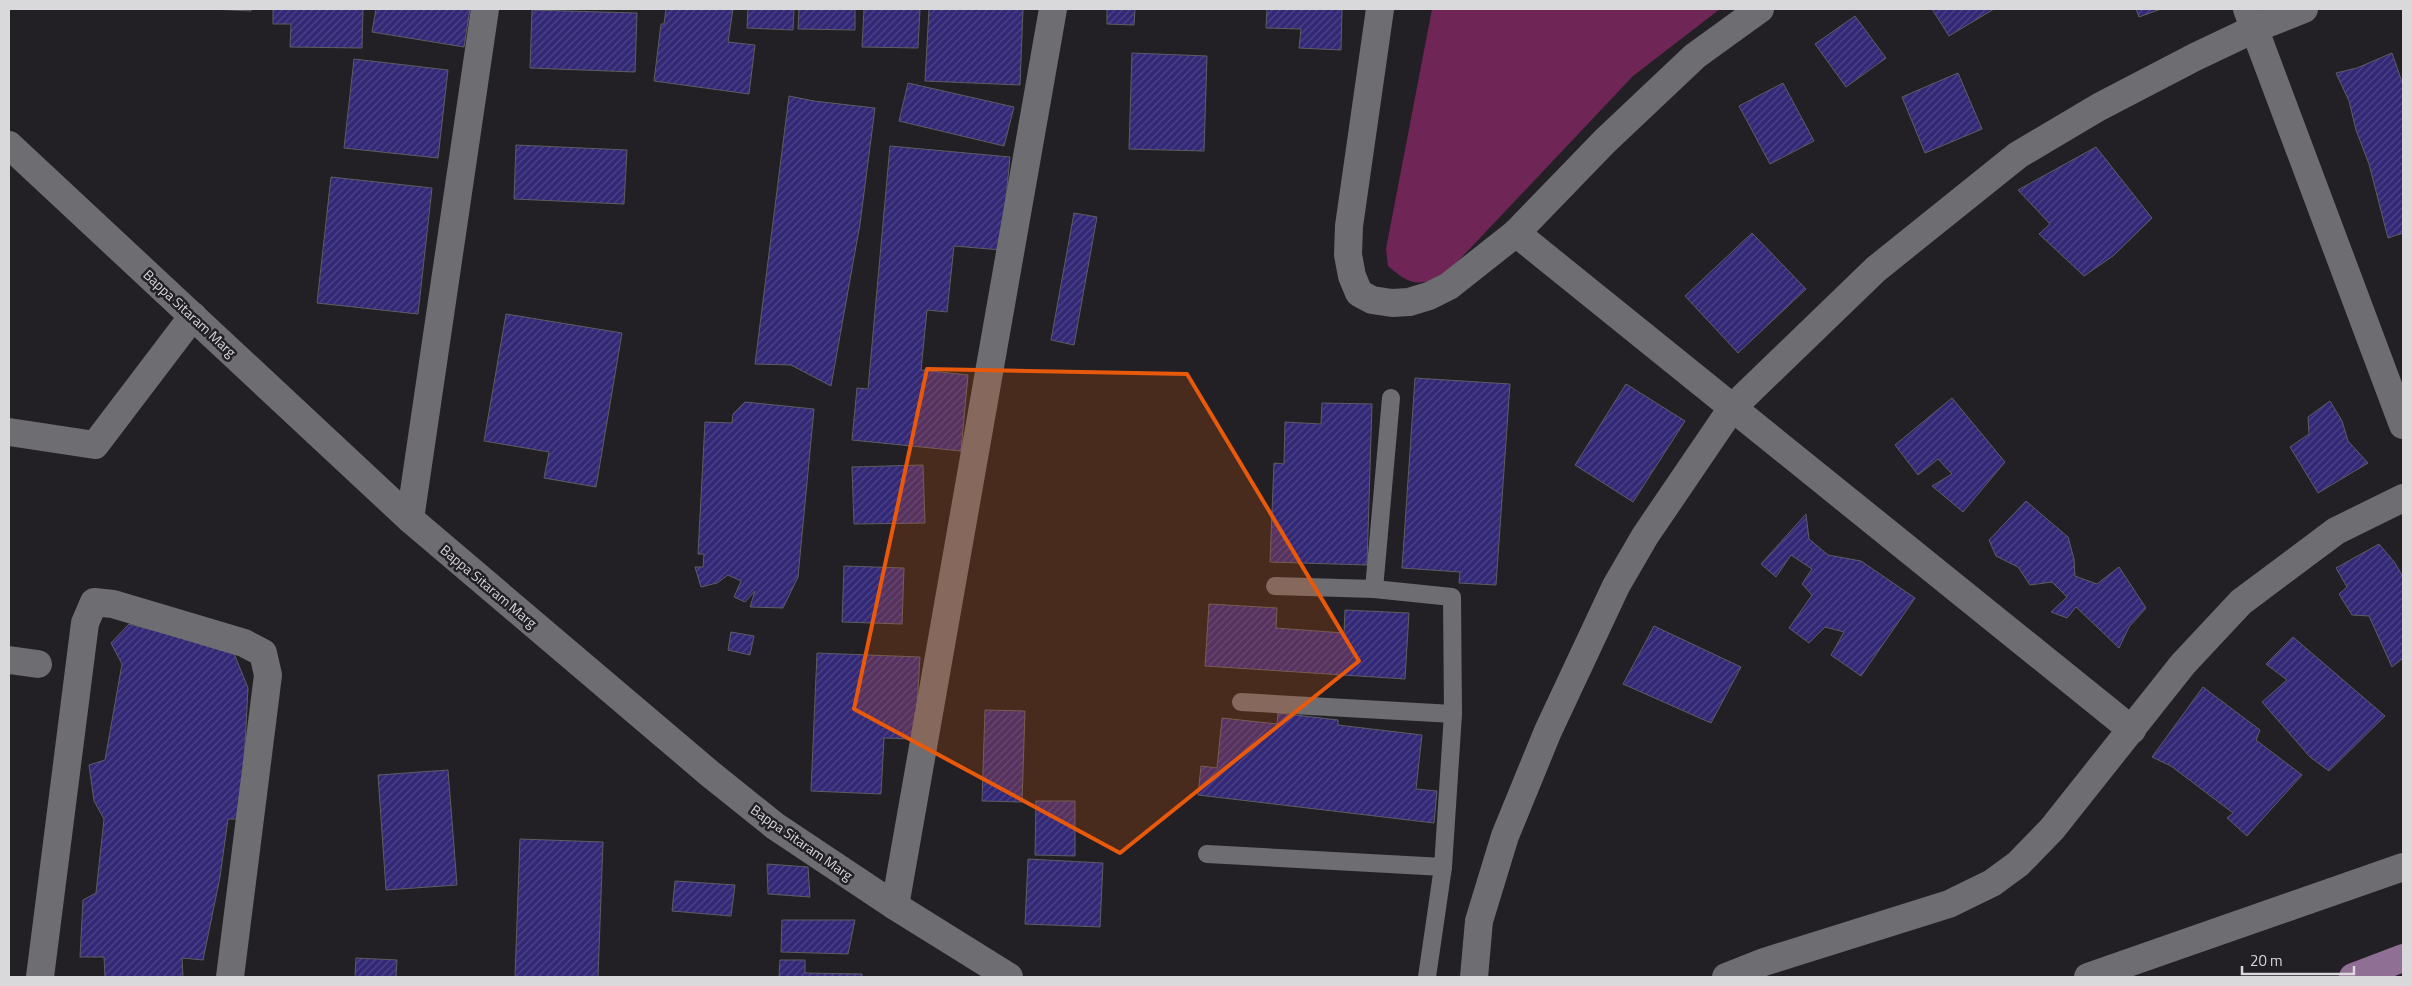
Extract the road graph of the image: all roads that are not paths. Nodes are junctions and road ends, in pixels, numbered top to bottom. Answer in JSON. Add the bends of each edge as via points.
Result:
{"nodes":[{"id":1,"x":485,"y":9,"type":"edge"},
{"id":2,"x":1053,"y":9,"type":"edge"},
{"id":3,"x":1380,"y":9,"type":"edge"},
{"id":4,"x":1760,"y":9,"type":"edge"},
{"id":5,"x":2304,"y":9,"type":"edge"},
{"id":6,"x":2252,"y":18,"type":"edge"},
{"id":7,"x":9,"y":144,"type":"edge"},
{"id":8,"x":1516,"y":233,"type":"junction"},
{"id":9,"x":193,"y":316,"type":"junction"},
{"id":10,"x":1391,"y":398,"type":"dead end"},
{"id":11,"x":1732,"y":408,"type":"junction"},
{"id":12,"x":2403,"y":425,"type":"edge"},
{"id":13,"x":9,"y":432,"type":"edge"},
{"id":14,"x":2403,"y":498,"type":"edge"},
{"id":15,"x":410,"y":519,"type":"junction"},
{"id":16,"x":1275,"y":586,"type":"dead end"},
{"id":17,"x":1374,"y":589,"type":"junction"},
{"id":18,"x":9,"y":660,"type":"edge"},
{"id":19,"x":38,"y":664,"type":"dead end"},
{"id":20,"x":1241,"y":702,"type":"dead end"},
{"id":21,"x":1453,"y":714,"type":"junction"},
{"id":22,"x":2132,"y":730,"type":"junction"},
{"id":23,"x":1207,"y":854,"type":"dead end"},
{"id":24,"x":1443,"y":867,"type":"junction"},
{"id":25,"x":2403,"y":867,"type":"edge"},
{"id":26,"x":895,"y":906,"type":"junction"},
{"id":27,"x":2403,"y":958,"type":"edge"},
{"id":28,"x":1005,"y":976,"type":"edge"},
{"id":29,"x":40,"y":977,"type":"edge"},
{"id":30,"x":230,"y":977,"type":"edge"},
{"id":31,"x":1427,"y":977,"type":"edge"},
{"id":32,"x":1474,"y":977,"type":"edge"},
{"id":33,"x":1726,"y":977,"type":"edge"},
{"id":34,"x":2088,"y":977,"type":"edge"},
{"id":35,"x":2353,"y":977,"type":"edge"}],
"edges":[{"from":1,"to":15,"type":"street"},
{"from":2,"to":26,"type":"street"},
{"from":3,"to":8,"type":"street","via":[[1350,226],[1348,255],[1352,276],[1360,293],[1372,300],[1392,303],[1429,296],[1449,286]]},
{"from":4,"to":8,"type":"street","via":[[1695,56],[1605,141]]},
{"from":5,"to":6,"type":"street"},
{"from":6,"to":11,"type":"street","via":[[2018,155],[1876,269]]},
{"from":6,"to":12,"type":"street"},
{"from":7,"to":9,"type":"street","name":"Bappa Sitaram Marg"},
{"from":8,"to":11,"type":"street"},
{"from":9,"to":13,"type":"street","via":[[95,445]]},
{"from":9,"to":15,"type":"street","name":"Bappa Sitaram Marg"},
{"from":10,"to":17,"type":"lane"},
{"from":11,"to":22,"type":"street"},
{"from":11,"to":32,"type":"street","via":[[1645,536],[1616,586],[1548,731],[1505,836],[1479,921]]},
{"from":14,"to":22,"type":"street","via":[[2336,531],[2241,602],[2183,664]]},
{"from":15,"to":26,"type":"street","name":"Bappa Sitaram Marg","via":[[775,826]]},
{"from":16,"to":17,"type":"lane"},
{"from":17,"to":21,"type":"lane","via":[[1452,597]]},
{"from":18,"to":19,"type":"street"},
{"from":20,"to":21,"type":"lane"},
{"from":21,"to":24,"type":"lane"},
{"from":22,"to":33,"type":"street","via":[[2052,829],[2018,864],[1992,883],[1949,904]]},
{"from":23,"to":24,"type":"lane"},
{"from":24,"to":31,"type":"lane"},
{"from":25,"to":34,"type":"street"},
{"from":26,"to":28,"type":"street","name":"Bappa Sitaram Marg"},
{"from":27,"to":35,"type":"main road"},
{"from":29,"to":30,"type":"street","via":[[85,623],[94,602],[113,604],[235,640],[263,653],[268,675]]}]}
